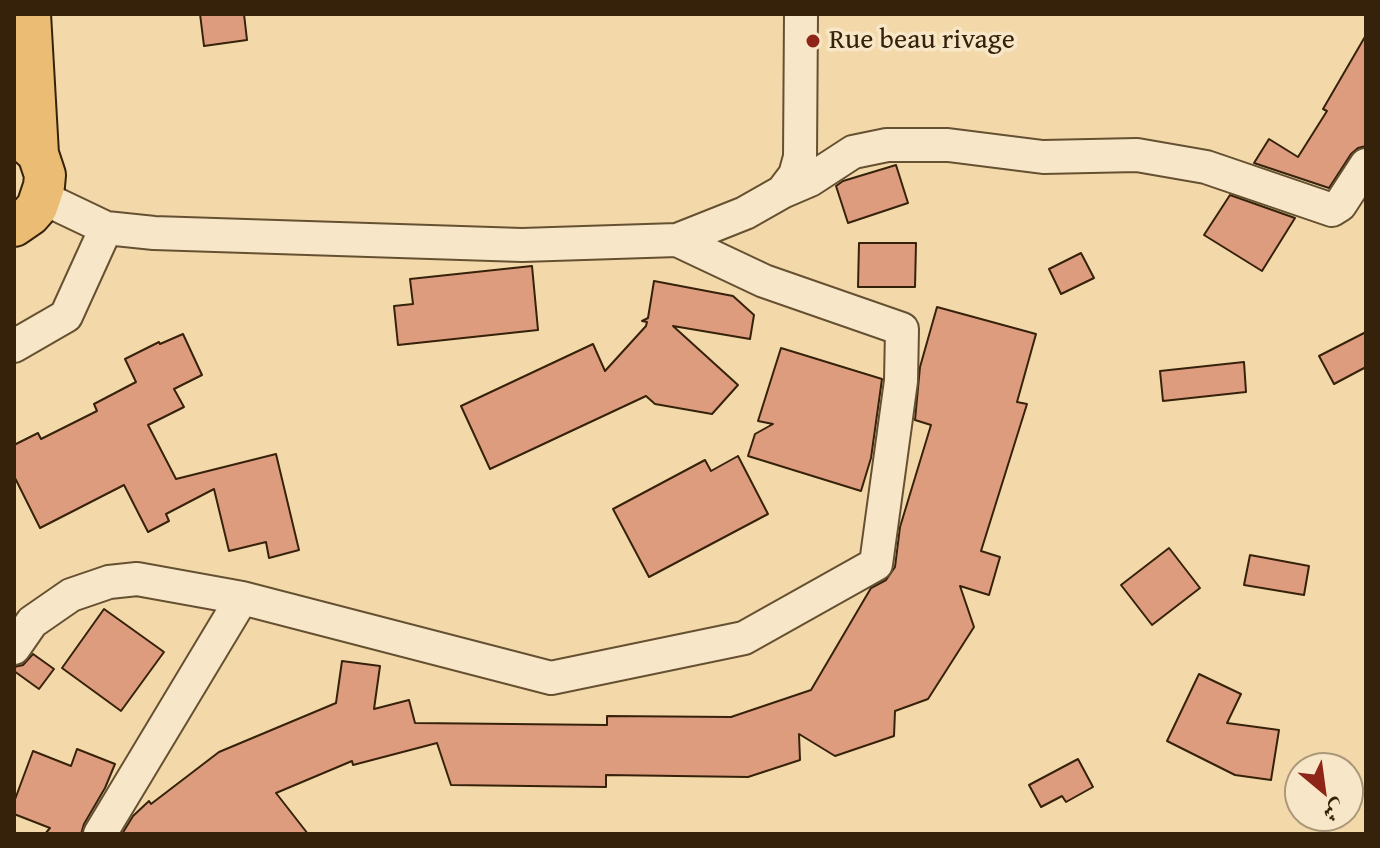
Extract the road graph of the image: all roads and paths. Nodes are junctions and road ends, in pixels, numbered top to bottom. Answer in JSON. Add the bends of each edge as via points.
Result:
{"nodes":[{"id":1,"x":30,"y":14,"type":"edge"},
{"id":2,"x":801,"y":14,"type":"edge"},
{"id":3,"x":26,"y":144,"type":"edge"},
{"id":4,"x":1366,"y":165,"type":"edge"},
{"id":5,"x":782,"y":192,"type":"junction"},
{"id":6,"x":41,"y":197,"type":"junction"},
{"id":7,"x":14,"y":226,"type":"edge"},
{"id":8,"x":106,"y":228,"type":"junction"},
{"id":9,"x":677,"y":240,"type":"junction"},
{"id":10,"x":14,"y":346,"type":"edge"},
{"id":11,"x":242,"y":598,"type":"junction"},
{"id":12,"x":14,"y":648,"type":"edge"},
{"id":13,"x":100,"y":834,"type":"edge"}],
"edges":[{"from":1,"to":3,"type":"main road"},
{"from":2,"to":5,"type":"street","via":[[800,157]]},
{"from":3,"to":6,"type":"main road","via":[[45,175]]},
{"from":4,"to":5,"type":"street","via":[[1332,210],[1179,162],[1137,155],[1043,157],[948,145],[887,145],[853,152]]},
{"from":5,"to":9,"type":"street"},
{"from":6,"to":7,"type":"main road","via":[[30,215]]},
{"from":6,"to":8,"type":"street"},
{"from":8,"to":9,"type":"street","via":[[522,245]]},
{"from":8,"to":10,"type":"street","via":[[66,316]]},
{"from":9,"to":11,"type":"street","via":[[764,281],[902,329],[901,381],[876,564],[744,638],[551,678]]},
{"from":11,"to":12,"type":"street","via":[[137,579],[109,582],[71,595],[32,622]]},
{"from":11,"to":13,"type":"street"}]}
